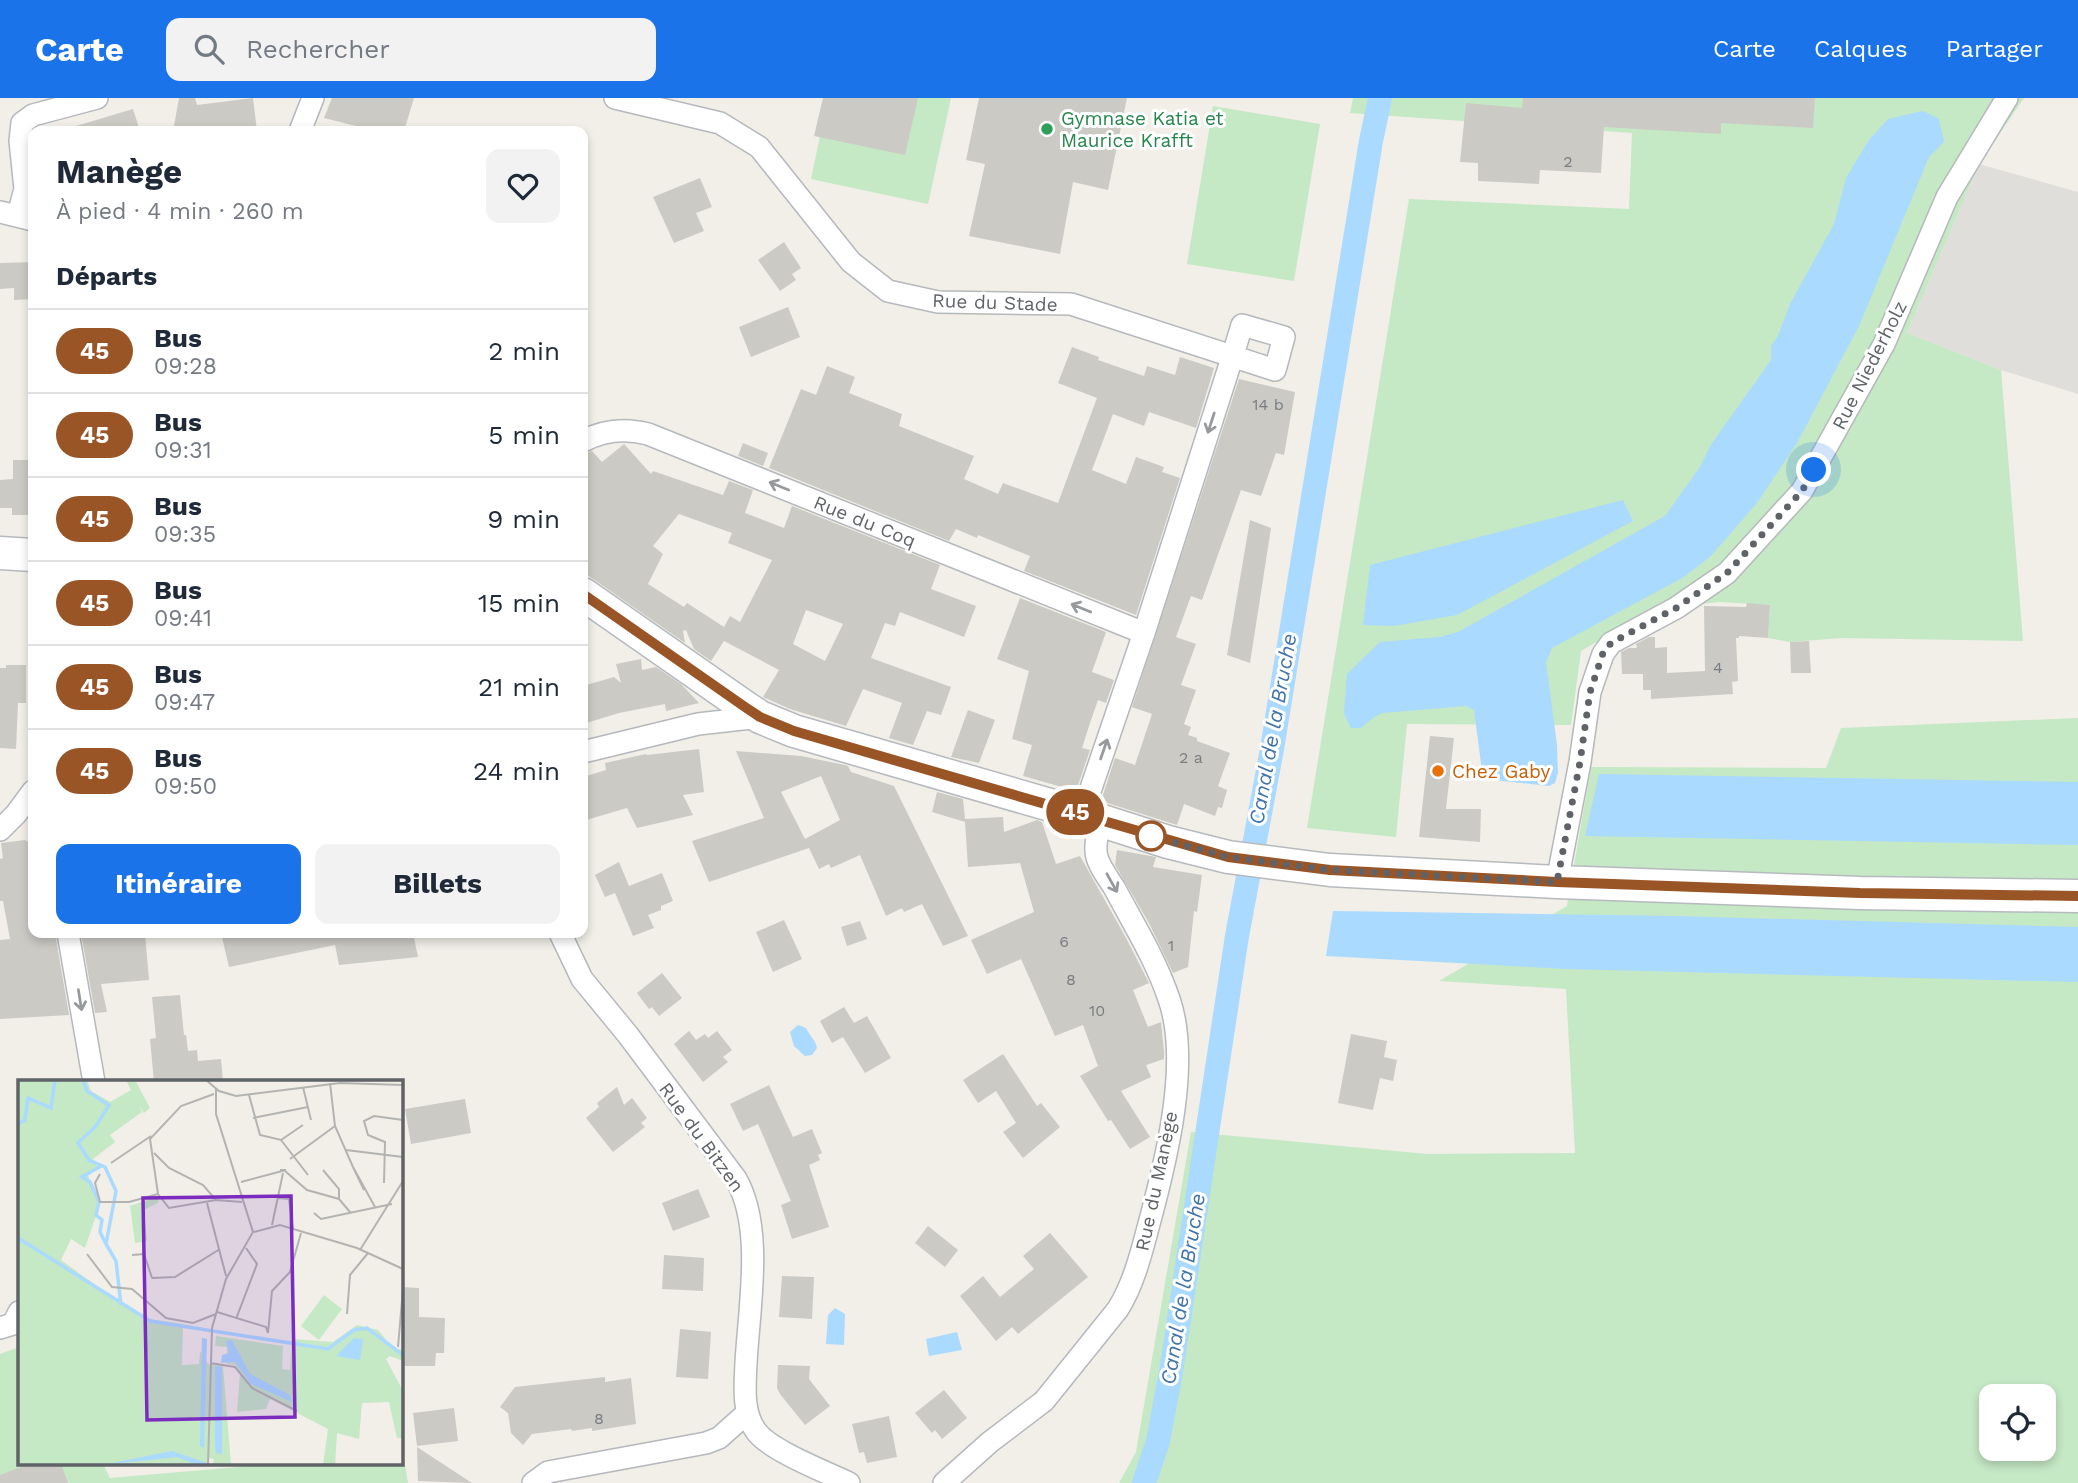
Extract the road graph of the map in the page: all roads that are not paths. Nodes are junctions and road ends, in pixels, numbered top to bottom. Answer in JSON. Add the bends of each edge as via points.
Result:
{"nodes":[{"id":1,"x":97,"y":98,"type":"edge"},
{"id":2,"x":313,"y":98,"type":"edge"},
{"id":3,"x":615,"y":98,"type":"edge"},
{"id":4,"x":2007,"y":98,"type":"edge"},
{"id":5,"x":302,"y":126,"type":"edge"},
{"id":6,"x":17,"y":216,"type":"edge"},
{"id":7,"x":588,"y":439,"type":"edge"},
{"id":8,"x":0,"y":553,"type":"edge"},
{"id":9,"x":28,"y":555,"type":"edge"},
{"id":10,"x":588,"y":597,"type":"edge"},
{"id":11,"x":1144,"y":633,"type":"junction"},
{"id":12,"x":760,"y":717,"type":"junction"},
{"id":13,"x":588,"y":751,"type":"edge"},
{"id":14,"x":28,"y":803,"type":"edge"},
{"id":15,"x":1092,"y":817,"type":"junction"},
{"id":16,"x":0,"y":830,"type":"edge"},
{"id":17,"x":1557,"y":882,"type":"junction"},
{"id":18,"x":2078,"y":896,"type":"edge"},
{"id":19,"x":69,"y":938,"type":"edge"},
{"id":20,"x":563,"y":938,"type":"edge"},
{"id":21,"x":94,"y":1080,"type":"edge"},
{"id":22,"x":747,"y":1413,"type":"junction"},
{"id":23,"x":533,"y":1483,"type":"edge"},
{"id":24,"x":849,"y":1483,"type":"edge"},
{"id":25,"x":944,"y":1483,"type":"edge"}],
"edges":[{"from":1,"to":6,"type":"street","via":[[33,115],[22,123],[25,189]]},
{"from":2,"to":5,"type":"street"},
{"from":3,"to":11,"type":"street","name":"Rue du Stade","one_way":true,"via":[[720,123],[759,147],[851,262],[888,291],[938,302],[1071,304],[1232,358]]},
{"from":4,"to":17,"type":"street","name":"Rue Niederholz","via":[[1947,197],[1884,344],[1802,491],[1727,573],[1676,608],[1611,643],[1603,653],[1590,692]]},
{"from":11,"to":7,"type":"street","name":"Rue du Coq","one_way":true,"via":[[648,434],[612,431]]},
{"from":8,"to":9,"type":"main road"},
{"from":10,"to":12,"type":"main road"},
{"from":15,"to":11,"type":"street","one_way":true,"via":[[1088,797]]},
{"from":12,"to":13,"type":"street","via":[[698,724]]},
{"from":12,"to":15,"type":"main road","via":[[794,731]]},
{"from":14,"to":16,"type":"street"},
{"from":15,"to":17,"type":"main road","via":[[1228,857],[1330,870]]},
{"from":15,"to":25,"type":"street","name":"Rue du Manège","one_way":true,"via":[[1095,853],[1152,958],[1175,1018],[1176,1084],[1166,1155],[1136,1271],[1118,1309],[1044,1401]]},
{"from":17,"to":18,"type":"main road"},
{"from":19,"to":21,"type":"street","one_way":true},
{"from":20,"to":22,"type":"street","name":"Rue du Bitzen","via":[[582,979],[745,1195],[752,1231]]},
{"from":22,"to":23,"type":"street","via":[[719,1438],[706,1443],[548,1472]]},
{"from":22,"to":24,"type":"street","via":[[768,1442]]}]}
